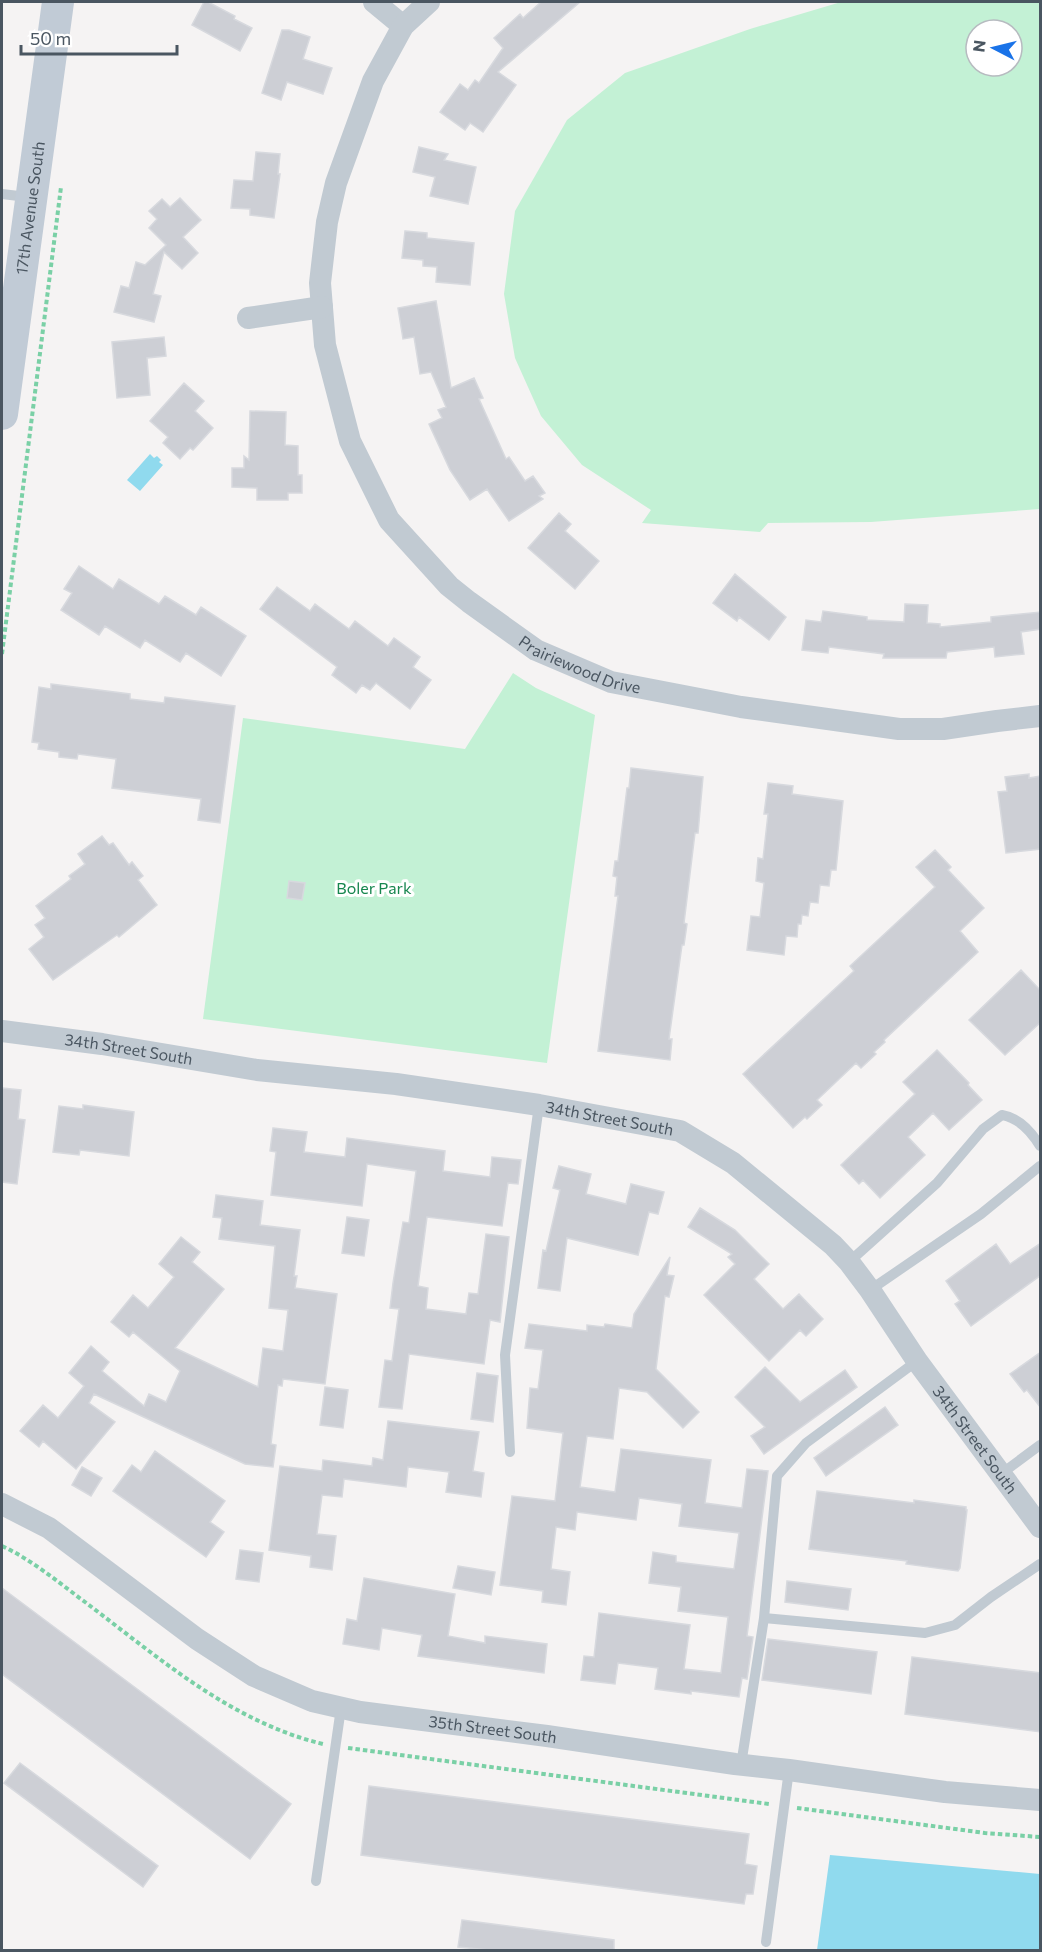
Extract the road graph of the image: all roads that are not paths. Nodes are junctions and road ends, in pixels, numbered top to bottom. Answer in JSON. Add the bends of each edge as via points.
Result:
{"nodes":[{"id":1,"x":58,"y":2,"type":"edge"},
{"id":2,"x":374,"y":2,"type":"edge"},
{"id":3,"x":429,"y":2,"type":"edge"},
{"id":4,"x":403,"y":26,"type":"junction"},
{"id":5,"x":16,"y":196,"type":"edge"},
{"id":6,"x":322,"y":307,"type":"junction"},
{"id":7,"x":248,"y":318,"type":"dead end"},
{"id":8,"x":2,"y":414,"type":"edge"},
{"id":9,"x":1041,"y":716,"type":"edge"},
{"id":10,"x":2,"y":1031,"type":"edge"},
{"id":11,"x":539,"y":1105,"type":"junction"},
{"id":12,"x":1041,"y":1146,"type":"edge"},
{"id":13,"x":1041,"y":1166,"type":"edge"},
{"id":14,"x":849,"y":1262,"type":"junction"},
{"id":15,"x":870,"y":1290,"type":"junction"},
{"id":16,"x":916,"y":1361,"type":"junction"},
{"id":17,"x":1041,"y":1445,"type":"edge"},
{"id":18,"x":510,"y":1452,"type":"dead end"},
{"id":19,"x":1000,"y":1474,"type":"junction"},
{"id":20,"x":2,"y":1504,"type":"edge"},
{"id":21,"x":1041,"y":1527,"type":"edge"},
{"id":22,"x":1041,"y":1564,"type":"edge"},
{"id":23,"x":764,"y":1618,"type":"junction"},
{"id":24,"x":341,"y":1708,"type":"junction"},
{"id":25,"x":741,"y":1765,"type":"junction"},
{"id":26,"x":789,"y":1770,"type":"junction"},
{"id":27,"x":1041,"y":1800,"type":"edge"},
{"id":28,"x":316,"y":1881,"type":"dead end"},
{"id":29,"x":766,"y":1942,"type":"dead end"}],
"edges":[{"from":1,"to":5,"type":"street","name":"17th Avenue South"},
{"from":2,"to":4,"type":"street"},
{"from":3,"to":4,"type":"street","name":"Prairiewood Drive"},
{"from":4,"to":6,"type":"street","name":"Prairiewood Drive","via":[[373,81],[336,183],[320,283]]},
{"from":5,"to":8,"type":"street","name":"17th Avenue South"},
{"from":6,"to":7,"type":"street"},
{"from":6,"to":9,"type":"street","name":"Prairiewood Drive","via":[[325,345],[350,441],[389,520],[449,586],[536,650],[611,682],[741,707],[899,729],[943,729]]},
{"from":10,"to":11,"type":"street","name":"34th Street South","via":[[257,1070],[396,1084]]},
{"from":11,"to":14,"type":"street","name":"34th Street South","via":[[680,1131],[733,1163]]},
{"from":11,"to":18,"type":"lane","via":[[505,1355]]},
{"from":12,"to":14,"type":"lane","via":[[1021,1123],[1002,1115],[983,1129],[937,1183]]},
{"from":13,"to":15,"type":"lane","via":[[981,1214]]},
{"from":14,"to":15,"type":"street","name":"34th Street South"},
{"from":15,"to":16,"type":"street","name":"34th Street South"},
{"from":16,"to":19,"type":"street","name":"34th Street South"},
{"from":16,"to":23,"type":"lane","via":[[806,1443],[777,1476]]},
{"from":17,"to":19,"type":"lane"},
{"from":19,"to":21,"type":"street","name":"34th Street South"},
{"from":20,"to":24,"type":"street","name":"35th Street South","via":[[49,1528],[197,1639],[254,1676],[312,1701]]},
{"from":22,"to":23,"type":"lane","via":[[955,1625],[925,1633]]},
{"from":23,"to":25,"type":"lane"},
{"from":24,"to":25,"type":"street","name":"35th Street South"},
{"from":24,"to":28,"type":"lane"},
{"from":25,"to":26,"type":"street","name":"35th Street South"},
{"from":26,"to":27,"type":"street","name":"35th Street South","via":[[945,1792]]},
{"from":26,"to":29,"type":"lane"}]}
